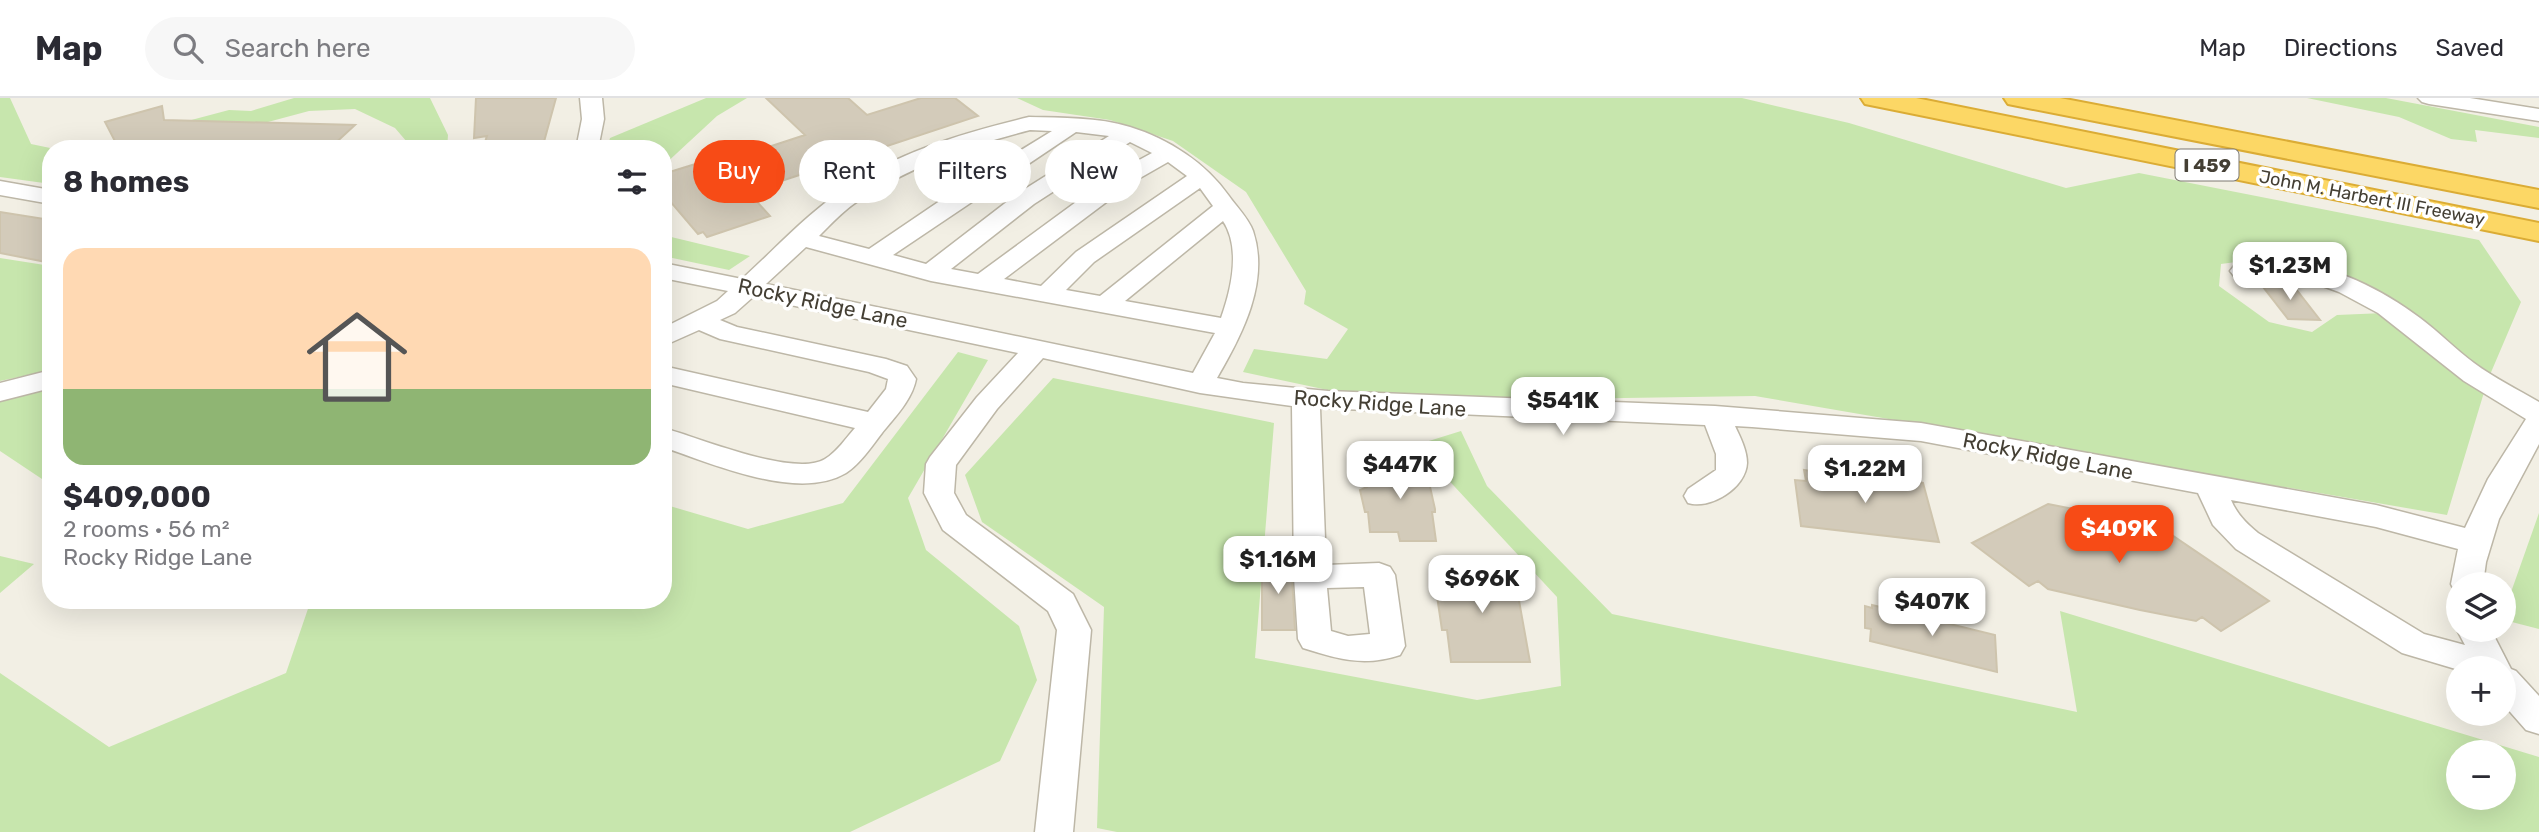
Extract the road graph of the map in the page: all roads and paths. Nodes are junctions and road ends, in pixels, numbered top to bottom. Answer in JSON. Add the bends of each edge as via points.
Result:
{"nodes":[{"id":1,"x":591,"y":98,"type":"edge"},
{"id":2,"x":1875,"y":98,"type":"edge"},
{"id":3,"x":2018,"y":98,"type":"edge"},
{"id":4,"x":2429,"y":98,"type":"edge"},
{"id":5,"x":2539,"y":115,"type":"edge"},
{"id":6,"x":1070,"y":126,"type":"junction"},
{"id":7,"x":1128,"y":134,"type":"junction"},
{"id":8,"x":589,"y":140,"type":"edge"},
{"id":9,"x":1168,"y":153,"type":"junction"},
{"id":10,"x":1201,"y":177,"type":"junction"},
{"id":11,"x":0,"y":188,"type":"edge"},
{"id":12,"x":42,"y":195,"type":"edge"},
{"id":13,"x":2539,"y":199,"type":"edge"},
{"id":14,"x":1226,"y":207,"type":"junction"},
{"id":15,"x":2539,"y":232,"type":"edge"},
{"id":16,"x":799,"y":239,"type":"junction"},
{"id":17,"x":873,"y":258,"type":"junction"},
{"id":18,"x":2243,"y":271,"type":"dead end"},
{"id":19,"x":672,"y":272,"type":"edge"},
{"id":20,"x":930,"y":273,"type":"junction"},
{"id":21,"x":984,"y":282,"type":"junction"},
{"id":22,"x":747,"y":286,"type":"junction"},
{"id":23,"x":1047,"y":294,"type":"junction"},
{"id":24,"x":1105,"y":306,"type":"junction"},
{"id":25,"x":699,"y":321,"type":"junction"},
{"id":26,"x":1230,"y":328,"type":"junction"},
{"id":27,"x":672,"y":334,"type":"edge"},
{"id":28,"x":1037,"y":349,"type":"junction"},
{"id":29,"x":672,"y":376,"type":"edge"},
{"id":30,"x":42,"y":381,"type":"edge"},
{"id":31,"x":1200,"y":384,"type":"junction"},
{"id":32,"x":0,"y":392,"type":"edge"},
{"id":33,"x":1306,"y":399,"type":"junction"},
{"id":34,"x":2539,"y":414,"type":"edge"},
{"id":35,"x":1715,"y":415,"type":"junction"},
{"id":36,"x":2539,"y":422,"type":"edge"},
{"id":37,"x":874,"y":423,"type":"junction"},
{"id":38,"x":672,"y":440,"type":"edge"},
{"id":39,"x":2211,"y":486,"type":"junction"},
{"id":40,"x":1699,"y":496,"type":"dead end"},
{"id":41,"x":2475,"y":542,"type":"junction"},
{"id":42,"x":2469,"y":572,"type":"edge"},
{"id":43,"x":1310,"y":577,"type":"dead end"},
{"id":44,"x":2450,"y":656,"type":"edge"},
{"id":45,"x":2516,"y":694,"type":"edge"},
{"id":46,"x":2539,"y":720,"type":"edge"},
{"id":47,"x":1054,"y":832,"type":"edge"}],
"edges":[{"from":1,"to":8,"type":"street"},
{"from":2,"to":15,"type":"highway","name":"John M. Harbert III Freeway","number":"I 459"},
{"from":3,"to":13,"type":"highway","name":"John M. Harbert III Freeway","number":"I 459"},
{"from":4,"to":5,"type":"street"},
{"from":6,"to":7,"type":"street"},
{"from":6,"to":16,"type":"street","via":[[1029,123],[963,141],[898,168],[845,199]]},
{"from":6,"to":17,"type":"street"},
{"from":7,"to":9,"type":"street"},
{"from":7,"to":20,"type":"street","via":[[1096,152]]},
{"from":9,"to":10,"type":"street"},
{"from":9,"to":21,"type":"street","via":[[1125,177]]},
{"from":10,"to":14,"type":"street"},
{"from":10,"to":23,"type":"street","via":[[1085,257]]},
{"from":11,"to":12,"type":"street"},
{"from":14,"to":24,"type":"street"},
{"from":14,"to":26,"type":"street","via":[[1241,230],[1245,270]]},
{"from":16,"to":17,"type":"street"},
{"from":16,"to":22,"type":"street"},
{"from":17,"to":20,"type":"street"},
{"from":18,"to":34,"type":"street","via":[[2288,269],[2355,290],[2403,318],[2467,370]]},
{"from":19,"to":22,"type":"street","name":"Rocky Ridge Lane"},
{"from":20,"to":21,"type":"street"},
{"from":21,"to":23,"type":"street"},
{"from":22,"to":25,"type":"street","via":[[726,307]]},
{"from":22,"to":28,"type":"street","name":"Rocky Ridge Lane"},
{"from":23,"to":24,"type":"street"},
{"from":24,"to":26,"type":"street"},
{"from":25,"to":27,"type":"street"},
{"from":25,"to":37,"type":"street","via":[[729,333],[897,372],[902,379],[900,390]]},
{"from":26,"to":31,"type":"street"},
{"from":28,"to":31,"type":"street","name":"Rocky Ridge Lane"},
{"from":28,"to":47,"type":"street","via":[[987,403],[941,464],[939,493],[954,522],[1061,603],[1074,631]]},
{"from":29,"to":37,"type":"street"},
{"from":30,"to":32,"type":"street"},
{"from":31,"to":33,"type":"street","name":"Rocky Ridge Lane"},
{"from":33,"to":35,"type":"street","name":"Rocky Ridge Lane","via":[[1544,412]]},
{"from":33,"to":43,"type":"street"},
{"from":35,"to":39,"type":"street","name":"Rocky Ridge Lane","via":[[1921,432]]},
{"from":35,"to":40,"type":"street","via":[[1732,467],[1726,479]]},
{"from":36,"to":41,"type":"street"},
{"from":37,"to":38,"type":"street","via":[[836,466],[817,472],[795,473],[754,464]]},
{"from":39,"to":41,"type":"street","name":"Rocky Ridge Lane","via":[[2376,516]]},
{"from":39,"to":44,"type":"street","via":[[2221,514],[2247,541],[2414,644]]},
{"from":41,"to":42,"type":"street"},
{"from":45,"to":46,"type":"street"}]}
